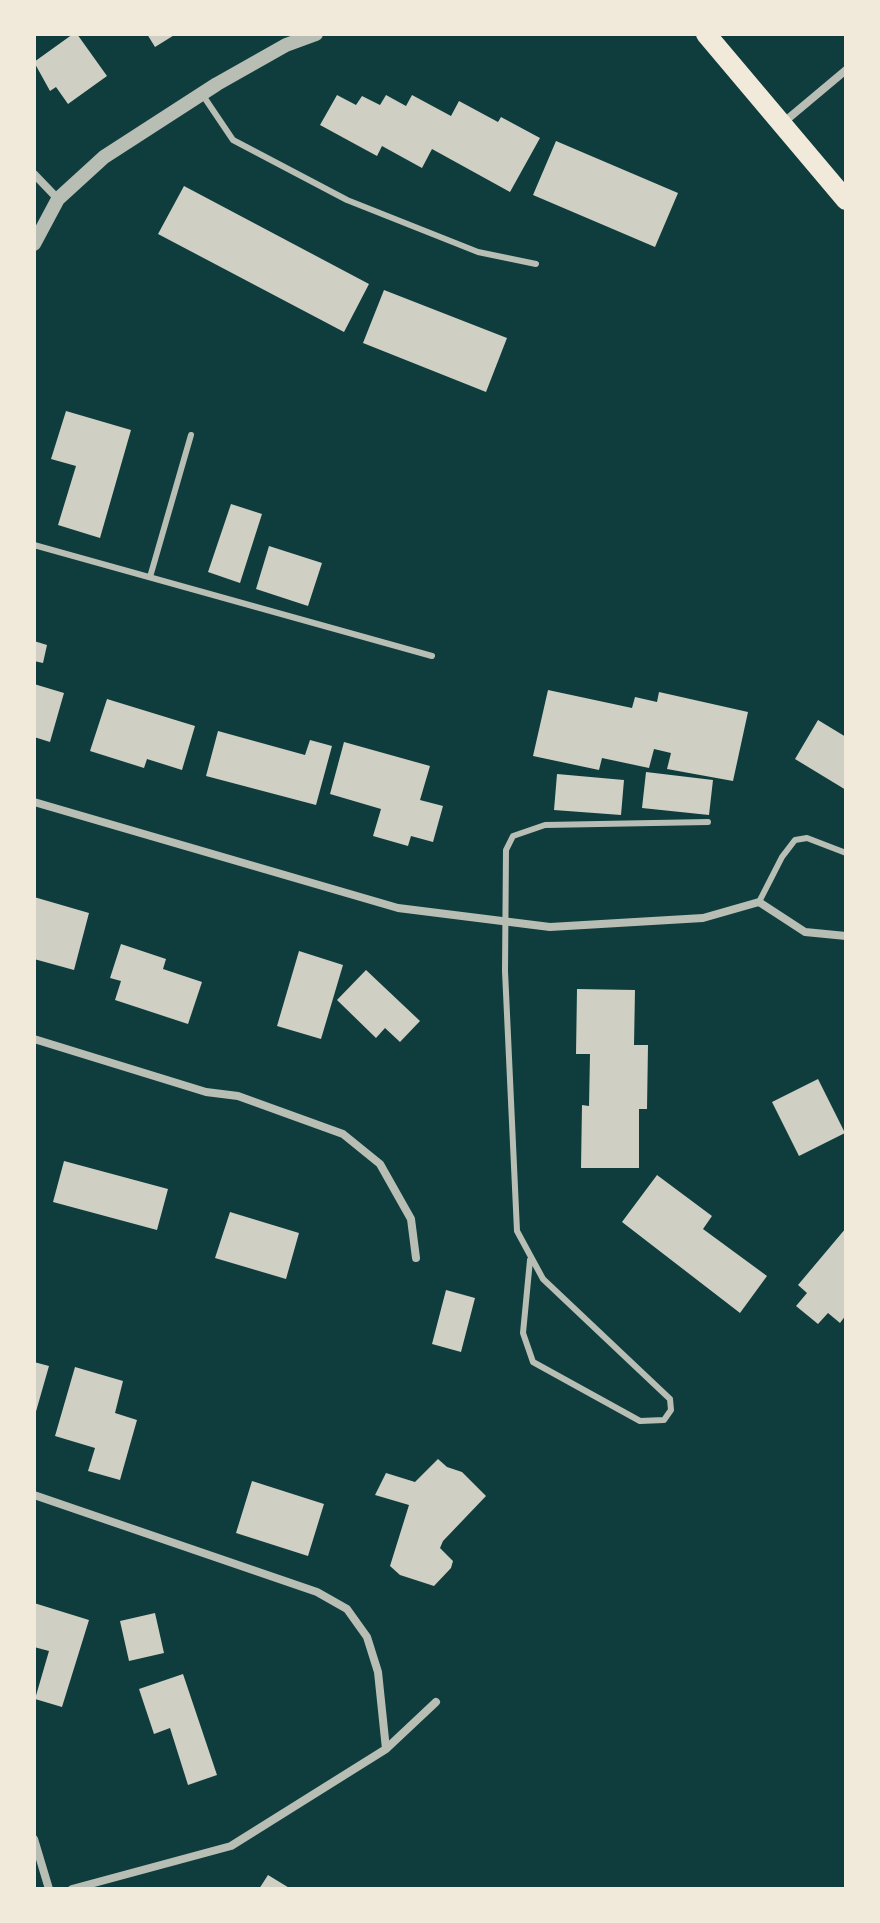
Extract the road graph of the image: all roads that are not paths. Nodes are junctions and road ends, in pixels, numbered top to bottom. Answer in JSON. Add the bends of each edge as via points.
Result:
{"nodes":[{"id":1,"x":316,"y":34,"type":"edge"},
{"id":2,"x":706,"y":34,"type":"edge"},
{"id":3,"x":846,"y":70,"type":"edge"},
{"id":4,"x":202,"y":94,"type":"junction"},
{"id":5,"x":780,"y":126,"type":"junction"},
{"id":6,"x":34,"y":174,"type":"edge"},
{"id":7,"x":58,"y":199,"type":"junction"},
{"id":8,"x":846,"y":200,"type":"edge"},
{"id":9,"x":34,"y":244,"type":"edge"},
{"id":10,"x":536,"y":264,"type":"dead end"},
{"id":11,"x":191,"y":435,"type":"dead end"},
{"id":12,"x":34,"y":545,"type":"edge"},
{"id":13,"x":150,"y":577,"type":"junction"},
{"id":14,"x":432,"y":656,"type":"dead end"},
{"id":15,"x":34,"y":802,"type":"edge"},
{"id":16,"x":708,"y":822,"type":"dead end"},
{"id":17,"x":846,"y":853,"type":"edge"},
{"id":18,"x":759,"y":902,"type":"junction"},
{"id":19,"x":504,"y":923,"type":"junction"},
{"id":20,"x":846,"y":936,"type":"edge"},
{"id":21,"x":34,"y":1039,"type":"edge"},
{"id":22,"x":416,"y":1258,"type":"dead end"},
{"id":23,"x":530,"y":1260,"type":"junction"},
{"id":24,"x":34,"y":1495,"type":"edge"},
{"id":25,"x":436,"y":1702,"type":"dead end"},
{"id":26,"x":386,"y":1749,"type":"junction"},
{"id":27,"x":34,"y":1839,"type":"edge"},
{"id":28,"x":49,"y":1889,"type":"edge"},
{"id":29,"x":72,"y":1889,"type":"edge"}],
"edges":[{"from":1,"to":4,"type":"street","via":[[286,45]]},
{"from":2,"to":5,"type":"main road"},
{"from":3,"to":5,"type":"street"},
{"from":4,"to":7,"type":"street","via":[[104,157]]},
{"from":4,"to":10,"type":"lane","via":[[233,140],[347,200],[478,252]]},
{"from":5,"to":8,"type":"main road"},
{"from":6,"to":7,"type":"street"},
{"from":7,"to":9,"type":"street"},
{"from":11,"to":13,"type":"lane"},
{"from":12,"to":13,"type":"lane"},
{"from":13,"to":14,"type":"lane"},
{"from":15,"to":19,"type":"street","via":[[398,908]]},
{"from":16,"to":19,"type":"lane","via":[[545,825],[513,836],[506,850]]},
{"from":17,"to":18,"type":"lane","via":[[807,838],[795,840]]},
{"from":18,"to":19,"type":"street","via":[[703,918],[550,927]]},
{"from":18,"to":20,"type":"street","via":[[805,932]]},
{"from":19,"to":23,"type":"lane","via":[[513,1199],[517,1231]]},
{"from":21,"to":22,"type":"street","via":[[206,1092],[238,1096],[343,1134],[380,1164],[411,1219]]},
{"from":23,"to":23,"type":"lane","via":[[523,1333],[533,1362],[640,1421],[664,1420],[670,1399],[543,1279]]},
{"from":24,"to":26,"type":"street","via":[[317,1592],[347,1609],[367,1637],[378,1672]]},
{"from":25,"to":26,"type":"street"},
{"from":26,"to":29,"type":"street","via":[[231,1846]]},
{"from":27,"to":28,"type":"street"}]}
